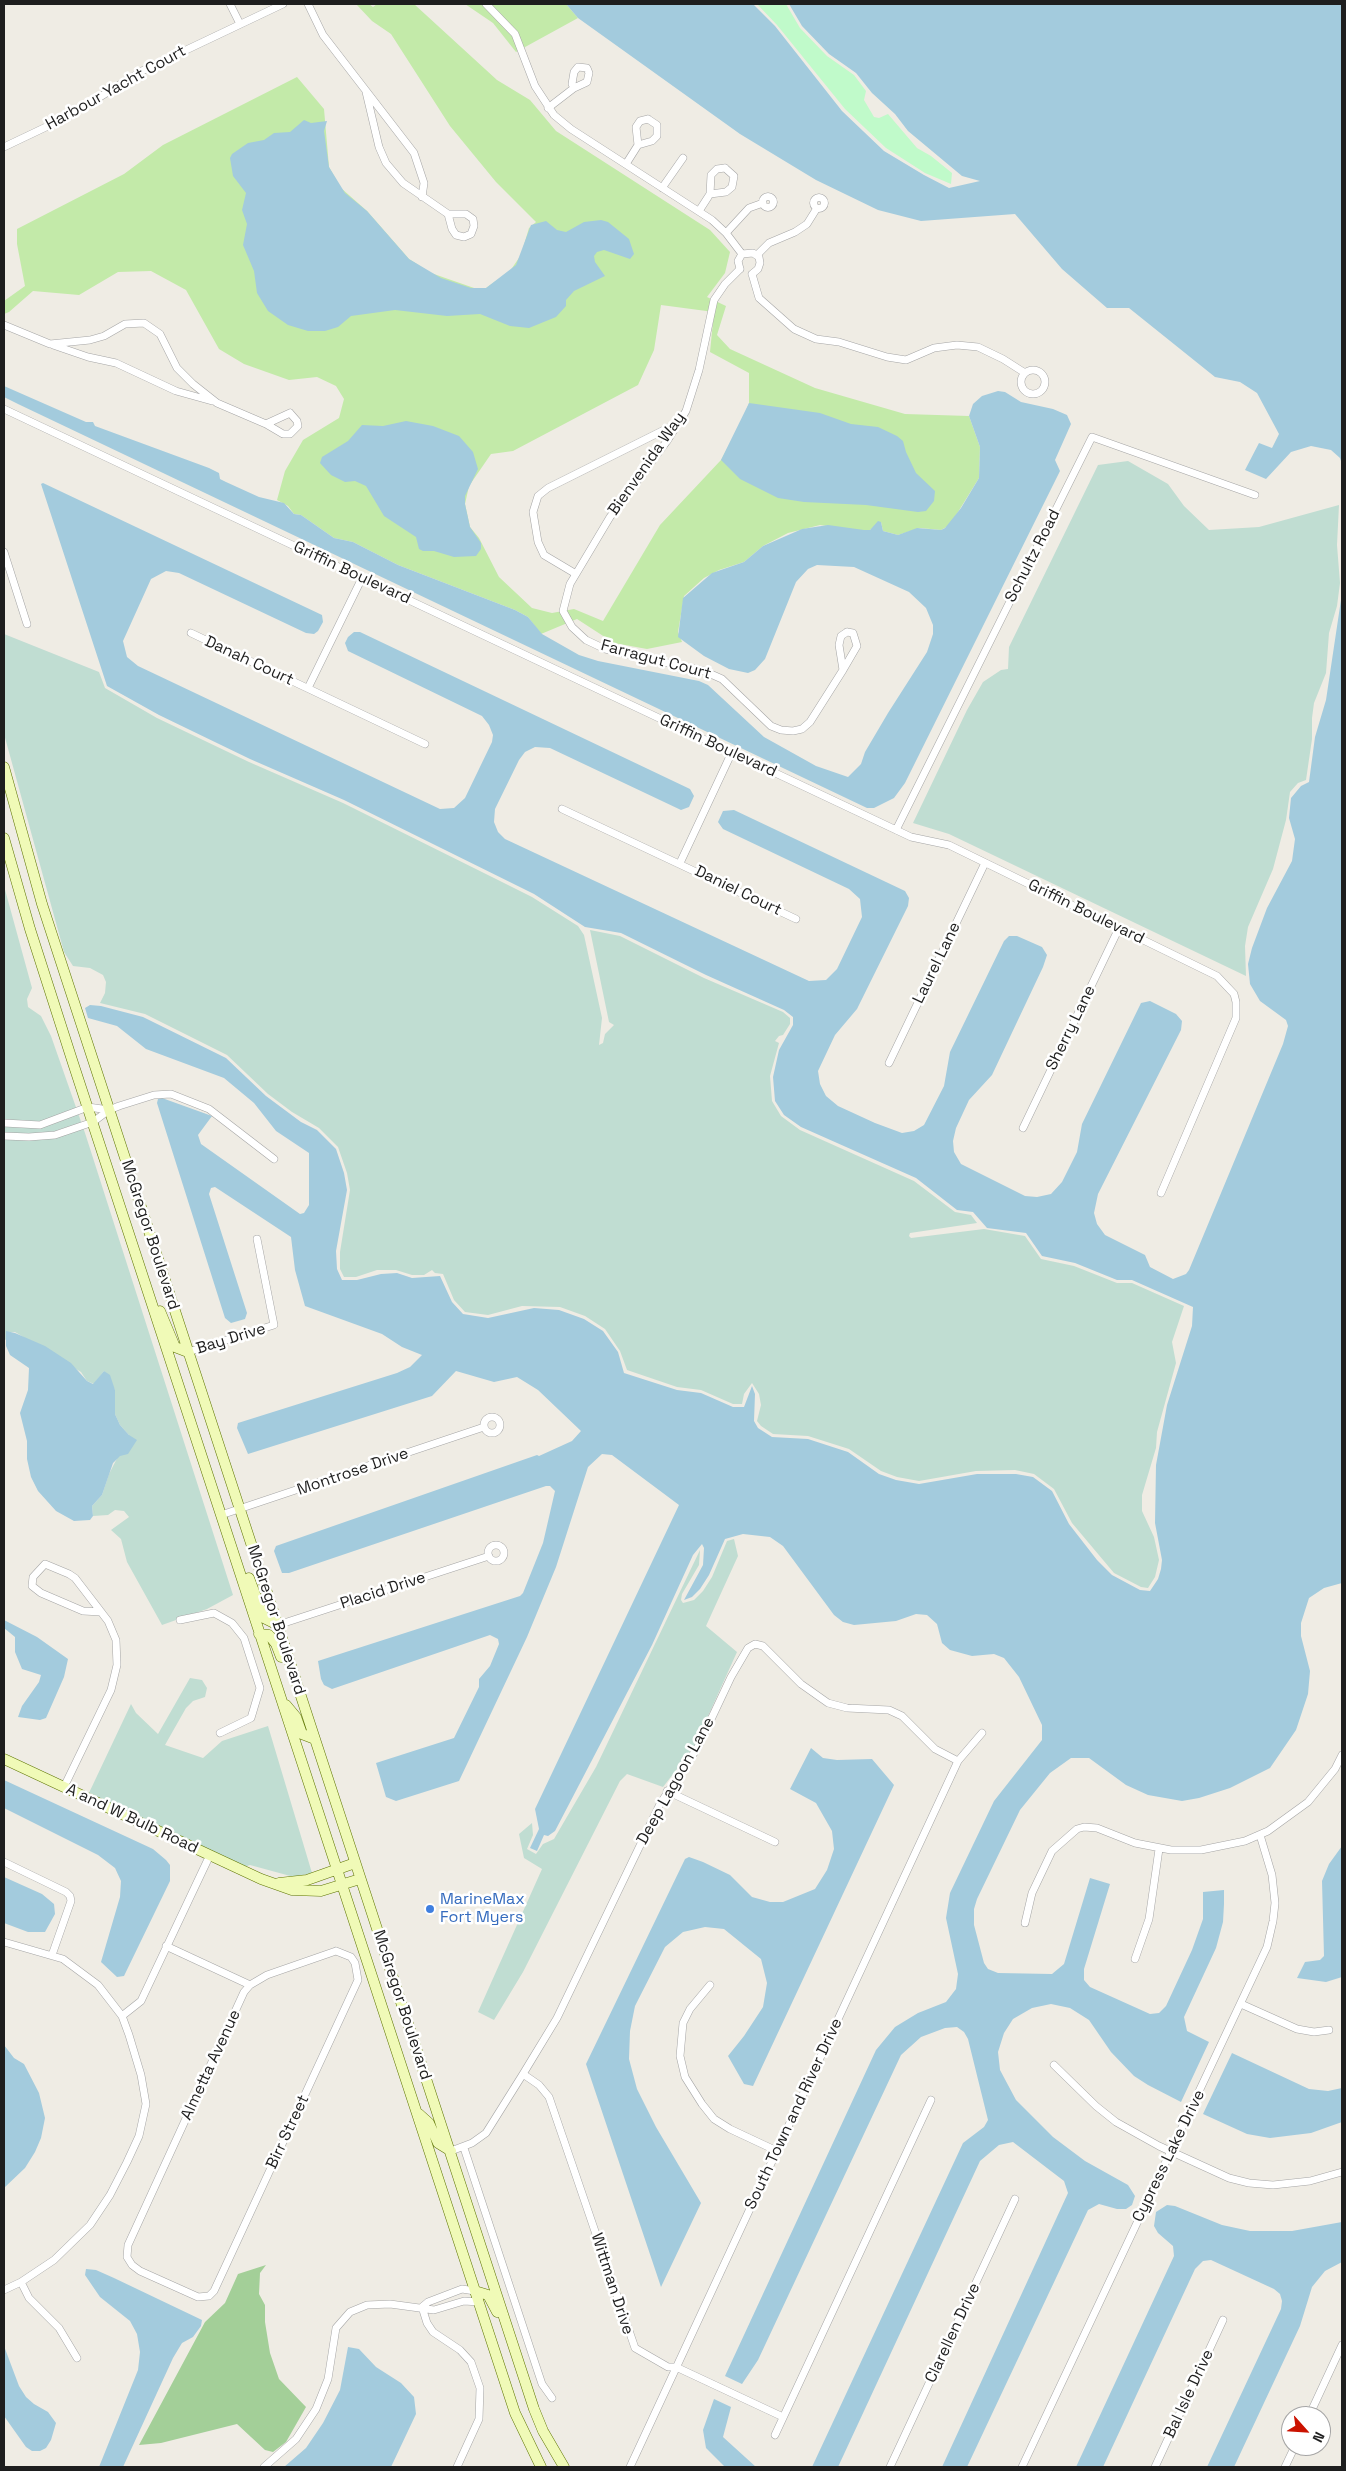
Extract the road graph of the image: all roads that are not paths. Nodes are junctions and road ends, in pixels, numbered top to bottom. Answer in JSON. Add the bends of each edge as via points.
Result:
{"nodes":[{"id":1,"x":230,"y":4,"type":"edge"},
{"id":2,"x":283,"y":4,"type":"edge"},
{"id":3,"x":308,"y":4,"type":"edge"},
{"id":4,"x":486,"y":4,"type":"edge"},
{"id":5,"x":240,"y":24,"type":"junction"},
{"id":6,"x":574,"y":88,"type":"dead end"},
{"id":7,"x":365,"y":91,"type":"junction"},
{"id":8,"x":548,"y":108,"type":"junction"},
{"id":9,"x":638,"y":145,"type":"dead end"},
{"id":10,"x":4,"y":148,"type":"edge"},
{"id":11,"x":683,"y":158,"type":"dead end"},
{"id":12,"x":626,"y":164,"type":"junction"},
{"id":13,"x":662,"y":188,"type":"junction"},
{"id":14,"x":710,"y":194,"type":"dead end"},
{"id":15,"x":422,"y":197,"type":"junction"},
{"id":16,"x":763,"y":204,"type":"dead end"},
{"id":17,"x":817,"y":208,"type":"dead end"},
{"id":18,"x":699,"y":211,"type":"junction"},
{"id":19,"x":448,"y":214,"type":"dead end"},
{"id":20,"x":726,"y":233,"type":"junction"},
{"id":21,"x":742,"y":254,"type":"junction"},
{"id":22,"x":757,"y":255,"type":"junction"},
{"id":23,"x":740,"y":269,"type":"junction"},
{"id":24,"x":752,"y":274,"type":"junction"},
{"id":25,"x":4,"y":325,"type":"edge"},
{"id":26,"x":50,"y":344,"type":"junction"},
{"id":27,"x":1025,"y":373,"type":"dead end"},
{"id":28,"x":216,"y":404,"type":"junction"},
{"id":29,"x":4,"y":408,"type":"edge"},
{"id":30,"x":678,"y":422,"type":"junction"},
{"id":31,"x":266,"y":424,"type":"dead end"},
{"id":32,"x":1255,"y":495,"type":"dead end"},
{"id":33,"x":4,"y":552,"type":"edge"},
{"id":34,"x":576,"y":574,"type":"junction"},
{"id":35,"x":362,"y":578,"type":"junction"},
{"id":36,"x":28,"y":624,"type":"dead end"},
{"id":37,"x":191,"y":633,"type":"dead end"},
{"id":38,"x":843,"y":670,"type":"junction"},
{"id":39,"x":308,"y":688,"type":"junction"},
{"id":40,"x":425,"y":744,"type":"dead end"},
{"id":41,"x":732,"y":752,"type":"junction"},
{"id":42,"x":4,"y":767,"type":"edge"},
{"id":43,"x":562,"y":808,"type":"dead end"},
{"id":44,"x":896,"y":830,"type":"junction"},
{"id":45,"x":4,"y":838,"type":"edge"},
{"id":46,"x":680,"y":863,"type":"junction"},
{"id":47,"x":985,"y":863,"type":"junction"},
{"id":48,"x":796,"y":919,"type":"dead end"},
{"id":49,"x":1119,"y":928,"type":"junction"},
{"id":50,"x":889,"y":1063,"type":"dead end"},
{"id":51,"x":88,"y":1107,"type":"junction"},
{"id":52,"x":109,"y":1110,"type":"junction"},
{"id":53,"x":92,"y":1122,"type":"junction"},
{"id":54,"x":4,"y":1123,"type":"edge"},
{"id":55,"x":1023,"y":1128,"type":"dead end"},
{"id":56,"x":4,"y":1136,"type":"edge"},
{"id":57,"x":274,"y":1159,"type":"dead end"},
{"id":58,"x":1161,"y":1193,"type":"dead end"},
{"id":59,"x":257,"y":1240,"type":"dead end"},
{"id":60,"x":150,"y":1299,"type":"junction"},
{"id":61,"x":188,"y":1352,"type":"junction"},
{"id":62,"x":484,"y":1427,"type":"dead end"},
{"id":63,"x":240,"y":1509,"type":"junction"},
{"id":64,"x":221,"y":1515,"type":"junction"},
{"id":65,"x":489,"y":1556,"type":"dead end"},
{"id":66,"x":237,"y":1564,"type":"junction"},
{"id":67,"x":101,"y":1612,"type":"junction"},
{"id":68,"x":180,"y":1620,"type":"dead end"},
{"id":69,"x":278,"y":1625,"type":"junction"},
{"id":70,"x":259,"y":1634,"type":"junction"},
{"id":71,"x":244,"y":1638,"type":"junction"},
{"id":72,"x":282,"y":1701,"type":"junction"},
{"id":73,"x":302,"y":1702,"type":"junction"},
{"id":74,"x":220,"y":1733,"type":"dead end"},
{"id":75,"x":982,"y":1733,"type":"dead end"},
{"id":76,"x":315,"y":1739,"type":"junction"},
{"id":77,"x":1342,"y":1755,"type":"edge"},
{"id":78,"x":4,"y":1759,"type":"edge"},
{"id":79,"x":958,"y":1761,"type":"junction"},
{"id":80,"x":1335,"y":1769,"type":"junction"},
{"id":81,"x":1342,"y":1774,"type":"edge"},
{"id":82,"x":64,"y":1787,"type":"junction"},
{"id":83,"x":667,"y":1791,"type":"junction"},
{"id":84,"x":1260,"y":1835,"type":"junction"},
{"id":85,"x":775,"y":1842,"type":"dead end"},
{"id":86,"x":1159,"y":1849,"type":"junction"},
{"id":87,"x":210,"y":1855,"type":"junction"},
{"id":88,"x":4,"y":1862,"type":"edge"},
{"id":89,"x":355,"y":1863,"type":"junction"},
{"id":90,"x":338,"y":1869,"type":"junction"},
{"id":91,"x":360,"y":1879,"type":"junction"},
{"id":92,"x":261,"y":1880,"type":"junction"},
{"id":93,"x":343,"y":1885,"type":"junction"},
{"id":94,"x":1025,"y":1923,"type":"dead end"},
{"id":95,"x":4,"y":1942,"type":"edge"},
{"id":96,"x":166,"y":1946,"type":"junction"},
{"id":97,"x":52,"y":1955,"type":"junction"},
{"id":98,"x":1135,"y":1959,"type":"dead end"},
{"id":99,"x":250,"y":1985,"type":"junction"},
{"id":100,"x":710,"y":1985,"type":"dead end"},
{"id":101,"x":1241,"y":2004,"type":"junction"},
{"id":102,"x":122,"y":2016,"type":"junction"},
{"id":103,"x":1329,"y":2030,"type":"dead end"},
{"id":104,"x":1054,"y":2065,"type":"dead end"},
{"id":105,"x":523,"y":2074,"type":"junction"},
{"id":106,"x":931,"y":2100,"type":"dead end"},
{"id":107,"x":417,"y":2111,"type":"junction"},
{"id":108,"x":464,"y":2148,"type":"junction"},
{"id":109,"x":451,"y":2151,"type":"junction"},
{"id":110,"x":777,"y":2151,"type":"junction"},
{"id":111,"x":1172,"y":2152,"type":"junction"},
{"id":112,"x":1342,"y":2172,"type":"edge"},
{"id":113,"x":1015,"y":2199,"type":"dead end"},
{"id":114,"x":127,"y":2257,"type":"joint"},
{"id":115,"x":21,"y":2282,"type":"junction"},
{"id":116,"x":4,"y":2290,"type":"edge"},
{"id":117,"x":475,"y":2291,"type":"junction"},
{"id":118,"x":479,"y":2302,"type":"junction"},
{"id":119,"x":422,"y":2307,"type":"junction"},
{"id":120,"x":1223,"y":2320,"type":"dead end"},
{"id":121,"x":511,"y":2340,"type":"junction"},
{"id":122,"x":1342,"y":2345,"type":"edge"},
{"id":123,"x":77,"y":2358,"type":"dead end"},
{"id":124,"x":676,"y":2367,"type":"junction"},
{"id":125,"x":552,"y":2398,"type":"dead end"},
{"id":126,"x":1314,"y":2406,"type":"edge"},
{"id":127,"x":783,"y":2417,"type":"junction"},
{"id":128,"x":775,"y":2435,"type":"dead end"},
{"id":129,"x":264,"y":2467,"type":"edge"},
{"id":130,"x":457,"y":2467,"type":"edge"},
{"id":131,"x":541,"y":2467,"type":"edge"},
{"id":132,"x":564,"y":2467,"type":"edge"},
{"id":133,"x":630,"y":2467,"type":"edge"},
{"id":134,"x":890,"y":2467,"type":"edge"},
{"id":135,"x":1022,"y":2467,"type":"edge"},
{"id":136,"x":1155,"y":2467,"type":"edge"}],
"edges":[{"from":1,"to":5,"type":"street"},
{"from":2,"to":5,"type":"street","name":"Harbour Yacht Court"},
{"from":3,"to":7,"type":"street","via":[[323,35]]},
{"from":4,"to":8,"type":"street","via":[[515,34],[535,86]]},
{"from":5,"to":10,"type":"street","name":"Harbour Yacht Court","via":[[144,70],[67,117]]},
{"from":6,"to":8,"type":"street"},
{"from":7,"to":15,"type":"street","via":[[414,153],[424,183]]},
{"from":7,"to":15,"type":"street","via":[[386,164],[404,184]]},
{"from":8,"to":12,"type":"street","via":[[571,129]]},
{"from":9,"to":12,"type":"street"},
{"from":11,"to":13,"type":"street"},
{"from":12,"to":13,"type":"street"},
{"from":13,"to":18,"type":"street"},
{"from":14,"to":18,"type":"street"},
{"from":15,"to":19,"type":"street"},
{"from":16,"to":20,"type":"street","via":[[749,208]]},
{"from":17,"to":22,"type":"street","via":[[807,224],[769,244]]},
{"from":18,"to":20,"type":"street"},
{"from":20,"to":21,"type":"street"},
{"from":21,"to":22,"type":"street","via":[[751,252]]},
{"from":21,"to":23,"type":"street","via":[[738,260]]},
{"from":22,"to":24,"type":"street","via":[[760,267]]},
{"from":23,"to":24,"type":"street"},
{"from":23,"to":30,"type":"street","name":"Bienvenida Way","via":[[714,300],[699,370],[686,411]]},
{"from":24,"to":27,"type":"street","via":[[759,298],[794,329],[816,339],[906,360],[934,348],[978,347]]},
{"from":25,"to":26,"type":"street"},
{"from":26,"to":28,"type":"street","via":[[116,363]]},
{"from":26,"to":28,"type":"street","via":[[90,340],[126,324],[144,323],[160,334],[177,368]]},
{"from":28,"to":31,"type":"street"},
{"from":29,"to":35,"type":"street","name":"Griffin Boulevard"},
{"from":30,"to":34,"type":"street","name":"Bienvenida Way","via":[[619,503]]},
{"from":30,"to":34,"type":"street","via":[[538,496],[533,512],[538,542],[544,555]]},
{"from":32,"to":44,"type":"street","name":"Schultz Road","via":[[1092,437]]},
{"from":33,"to":36,"type":"street"},
{"from":34,"to":38,"type":"street","name":"Farragut Court","via":[[563,611],[572,627],[586,640],[605,649],[714,675],[729,685],[771,726],[781,730],[802,729],[810,722]]},
{"from":35,"to":39,"type":"street","name":"Danah Court"},
{"from":35,"to":41,"type":"street","name":"Griffin Boulevard"},
{"from":37,"to":39,"type":"street","name":"Danah Court"},
{"from":38,"to":38,"type":"street","name":"Farragut Court","via":[[857,646],[853,633],[841,636],[839,645]]},
{"from":39,"to":40,"type":"street","name":"Danah Court"},
{"from":41,"to":44,"type":"street","name":"Griffin Boulevard"},
{"from":41,"to":46,"type":"street","name":"Daniel Court"},
{"from":42,"to":52,"type":"main road","name":"McGregor Boulevard","via":[[42,904]]},
{"from":43,"to":46,"type":"street","name":"Daniel Court"},
{"from":44,"to":47,"type":"street","name":"Griffin Boulevard","via":[[919,840],[941,842]]},
{"from":45,"to":51,"type":"main road","name":"McGregor Boulevard"},
{"from":46,"to":48,"type":"street","name":"Daniel Court"},
{"from":47,"to":49,"type":"street","name":"Griffin Boulevard"},
{"from":47,"to":50,"type":"street","name":"Laurel Lane"},
{"from":49,"to":55,"type":"street","name":"Sherry Lane"},
{"from":49,"to":58,"type":"street","name":"Griffin Boulevard","via":[[1217,976],[1229,986],[1236,1002],[1234,1025]]},
{"from":51,"to":52,"type":"street"},
{"from":51,"to":53,"type":"main road","name":"McGregor Boulevard"},
{"from":51,"to":54,"type":"street","via":[[40,1125]]},
{"from":52,"to":53,"type":"street"},
{"from":52,"to":57,"type":"street","via":[[154,1095],[181,1097],[209,1109]]},
{"from":52,"to":61,"type":"main road","name":"McGregor Boulevard"},
{"from":53,"to":56,"type":"street","via":[[44,1137]]},
{"from":53,"to":60,"type":"main road","name":"McGregor Boulevard"},
{"from":59,"to":61,"type":"street","name":"Bay Drive","via":[[274,1325]]},
{"from":60,"to":61,"type":"main road","via":[[161,1313],[175,1347]]},
{"from":60,"to":64,"type":"main road","name":"McGregor Boulevard"},
{"from":61,"to":63,"type":"main road","name":"McGregor Boulevard"},
{"from":62,"to":63,"type":"street","name":"Montrose Drive"},
{"from":63,"to":64,"type":"street","name":"Montrose Drive"},
{"from":63,"to":69,"type":"main road","name":"McGregor Boulevard"},
{"from":64,"to":66,"type":"main road","name":"McGregor Boulevard"},
{"from":65,"to":69,"type":"street","name":"Placid Drive"},
{"from":66,"to":69,"type":"main road","via":[[247,1574],[264,1618]]},
{"from":66,"to":70,"type":"main road","name":"McGregor Boulevard"},
{"from":67,"to":67,"type":"street","via":[[75,1578],[57,1568],[45,1564],[33,1577],[32,1586],[41,1593],[82,1611]]},
{"from":67,"to":82,"type":"street","via":[[116,1640],[115,1677]]},
{"from":68,"to":71,"type":"street","via":[[214,1613],[232,1623]]},
{"from":69,"to":73,"type":"main road","name":"McGregor Boulevard"},
{"from":70,"to":71,"type":"street"},
{"from":70,"to":72,"type":"main road","name":"McGregor Boulevard"},
{"from":70,"to":73,"type":"main road","via":[[269,1635],[276,1644],[295,1695]]},
{"from":71,"to":74,"type":"street","via":[[260,1688],[251,1718]]},
{"from":72,"to":76,"type":"main road","via":[[296,1717],[302,1734]]},
{"from":72,"to":90,"type":"main road","name":"McGregor Boulevard"},
{"from":73,"to":76,"type":"main road","name":"McGregor Boulevard"},
{"from":75,"to":79,"type":"street"},
{"from":76,"to":89,"type":"main road","name":"McGregor Boulevard"},
{"from":77,"to":80,"type":"street"},
{"from":78,"to":82,"type":"main road","name":"A and W Bulb Road"},
{"from":79,"to":83,"type":"street","name":"Deep Lagoon Lane","via":[[935,1750],[908,1720],[895,1713],[837,1706],[822,1700],[763,1646],[755,1644],[743,1654],[698,1747]]},
{"from":79,"to":110,"type":"street","name":"South Town and River Drive"},
{"from":80,"to":81,"type":"street"},
{"from":80,"to":84,"type":"street","via":[[1308,1802]]},
{"from":82,"to":87,"type":"main road","name":"A and W Bulb Road"},
{"from":83,"to":85,"type":"street"},
{"from":83,"to":105,"type":"street","name":"Deep Lagoon Lane","via":[[557,2018]]},
{"from":84,"to":86,"type":"street","via":[[1201,1850]]},
{"from":84,"to":101,"type":"street","name":"Cypress Lake Drive","via":[[1273,1884],[1273,1921],[1267,1947]]},
{"from":86,"to":94,"type":"street","via":[[1097,1828],[1084,1826],[1069,1834],[1052,1851],[1032,1893]]},
{"from":86,"to":98,"type":"street","via":[[1149,1919]]},
{"from":87,"to":92,"type":"main road","name":"A and W Bulb Road"},
{"from":87,"to":96,"type":"street"},
{"from":88,"to":97,"type":"street","via":[[70,1896],[71,1902]]},
{"from":89,"to":90,"type":"main road","name":"A and W Bulb Road"},
{"from":89,"to":91,"type":"main road","name":"McGregor Boulevard"},
{"from":90,"to":92,"type":"main road","name":"A and W Bulb Road","via":[[284,1884]]},
{"from":90,"to":93,"type":"main road","name":"McGregor Boulevard"},
{"from":91,"to":93,"type":"main road","name":"A and W Bulb Road"},
{"from":91,"to":109,"type":"main road","name":"McGregor Boulevard"},
{"from":92,"to":93,"type":"main road","name":"A and W Bulb Road","via":[[305,1891]]},
{"from":93,"to":107,"type":"main road","name":"McGregor Boulevard"},
{"from":95,"to":97,"type":"street"},
{"from":96,"to":99,"type":"street"},
{"from":96,"to":102,"type":"street","via":[[141,2001]]},
{"from":97,"to":102,"type":"street","via":[[87,1975]]},
{"from":99,"to":114,"type":"street","name":"Almetta Avenue","via":[[128,2245]]},
{"from":99,"to":114,"type":"street","name":"Birr Street","via":[[267,1975],[330,1952],[351,1957],[358,1980],[214,2291],[209,2296],[198,2297],[140,2271]]},
{"from":100,"to":110,"type":"street","via":[[683,2023],[680,2056],[685,2077],[714,2119]]},
{"from":101,"to":103,"type":"street","via":[[1296,2029]]},
{"from":101,"to":111,"type":"street","name":"Cypress Lake Drive"},
{"from":102,"to":115,"type":"street","via":[[145,2090],[144,2121],[139,2136],[110,2195],[90,2224],[54,2260]]},
{"from":104,"to":111,"type":"street","via":[[1116,2122]]},
{"from":105,"to":108,"type":"street","name":"Deep Lagoon Lane","via":[[486,2133]]},
{"from":105,"to":124,"type":"street","name":"Wittman Drive","via":[[545,2090],[552,2104],[630,2341],[641,2353],[668,2367]]},
{"from":106,"to":127,"type":"street"},
{"from":107,"to":109,"type":"main road","via":[[429,2123],[438,2143]]},
{"from":107,"to":117,"type":"main road","name":"McGregor Boulevard"},
{"from":108,"to":109,"type":"street","name":"Deep Lagoon Lane"},
{"from":108,"to":125,"type":"street","via":[[542,2384]]},
{"from":109,"to":121,"type":"main road","name":"McGregor Boulevard"},
{"from":110,"to":124,"type":"street","name":"South Town and River Drive"},
{"from":111,"to":112,"type":"street","via":[[1229,2178],[1249,2183],[1288,2184]]},
{"from":111,"to":135,"type":"street","name":"Cypress Lake Drive"},
{"from":113,"to":134,"type":"street","name":"Clarellen Drive"},
{"from":115,"to":116,"type":"street"},
{"from":115,"to":123,"type":"street","via":[[29,2298],[59,2328]]},
{"from":117,"to":118,"type":"main road","name":"McGregor Boulevard"},
{"from":117,"to":119,"type":"street","via":[[462,2289]]},
{"from":117,"to":121,"type":"main road","via":[[488,2295]]},
{"from":118,"to":119,"type":"street","via":[[464,2301],[434,2310]]},
{"from":118,"to":131,"type":"main road","name":"McGregor Boulevard","via":[[515,2413]]},
{"from":119,"to":129,"type":"street","via":[[367,2305],[344,2317],[335,2334],[328,2380],[316,2410],[296,2439]]},
{"from":119,"to":130,"type":"street","via":[[433,2332],[460,2350],[471,2362],[480,2388],[479,2419]]},
{"from":120,"to":136,"type":"street","name":"Bal Isle Drive"},
{"from":121,"to":132,"type":"main road","name":"McGregor Boulevard","via":[[543,2431]]},
{"from":122,"to":126,"type":"street"},
{"from":124,"to":127,"type":"street","name":"Wittman Drive"},
{"from":124,"to":133,"type":"street","name":"South Town and River Drive"},
{"from":127,"to":128,"type":"street"}]}
